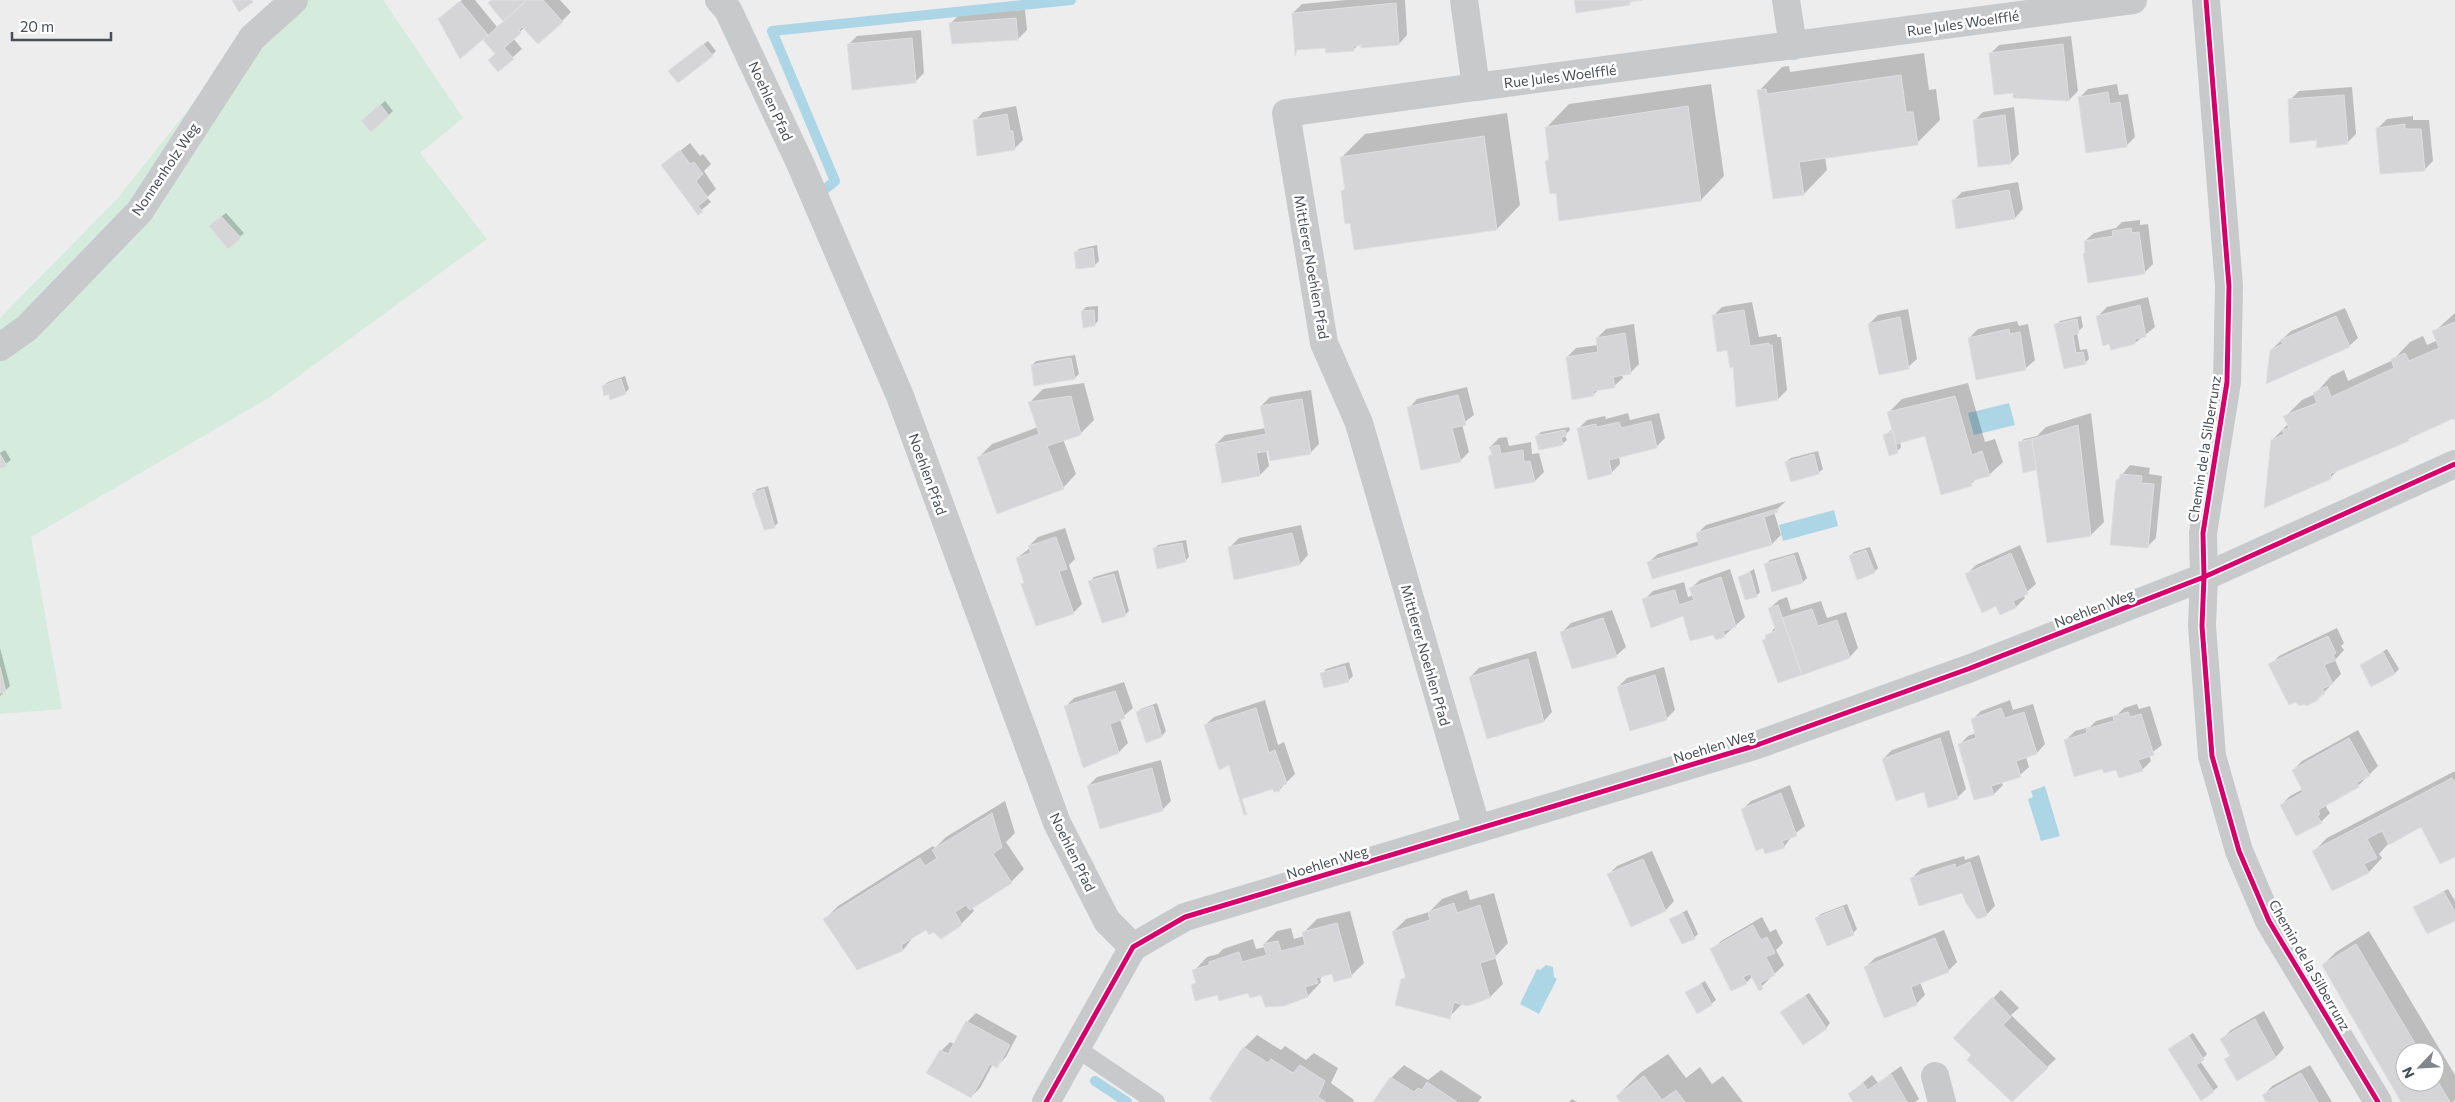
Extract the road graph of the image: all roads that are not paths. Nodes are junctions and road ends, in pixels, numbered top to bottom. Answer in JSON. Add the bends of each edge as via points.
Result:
{"nodes":[{"id":1,"x":294,"y":0,"type":"edge"},
{"id":2,"x":719,"y":0,"type":"edge"},
{"id":3,"x":1464,"y":0,"type":"edge"},
{"id":4,"x":1786,"y":0,"type":"edge"},
{"id":5,"x":2133,"y":0,"type":"edge"},
{"id":6,"x":2206,"y":0,"type":"edge"},
{"id":7,"x":1793,"y":46,"type":"junction"},
{"id":8,"x":1476,"y":87,"type":"junction"},
{"id":9,"x":0,"y":347,"type":"edge"},
{"id":10,"x":2455,"y":464,"type":"edge"},
{"id":11,"x":2204,"y":577,"type":"junction"},
{"id":12,"x":1476,"y":829,"type":"junction"},
{"id":13,"x":1133,"y":947,"type":"junction"},
{"id":14,"x":1076,"y":1048,"type":"junction"},
{"id":15,"x":1935,"y":1076,"type":"dead end"},
{"id":16,"x":1046,"y":1102,"type":"edge"},
{"id":17,"x":1156,"y":1102,"type":"edge"},
{"id":18,"x":1942,"y":1102,"type":"edge"},
{"id":19,"x":2378,"y":1102,"type":"edge"}],
"edges":[{"from":1,"to":9,"type":"street","name":"Nonnenholz Weg","via":[[252,38],[140,211],[27,328]]},
{"from":2,"to":13,"type":"street","name":"Noehlen Pfad","via":[[728,10],[800,164],[900,396],[1057,824],[1107,921]]},
{"from":3,"to":8,"type":"street"},
{"from":4,"to":7,"type":"street"},
{"from":5,"to":7,"type":"street","name":"Rue Jules Woelfflé"},
{"from":6,"to":11,"type":"street","name":"Chemin de la Silberrunz","via":[[2229,286],[2227,382],[2203,533]]},
{"from":7,"to":8,"type":"street","name":"Rue Jules Woelfflé"},
{"from":8,"to":12,"type":"street","name":"Mittlerer Noehlen Pfad","via":[[1286,113],[1324,343],[1359,422]]},
{"from":10,"to":11,"type":"street","name":"Noehlen Weg"},
{"from":11,"to":12,"type":"street","name":"Noehlen Weg","via":[[1968,669],[1757,745]]},
{"from":11,"to":19,"type":"street","name":"Chemin de la Silberrunz","via":[[2202,626],[2212,756],[2239,851],[2269,921]]},
{"from":12,"to":13,"type":"street","name":"Noehlen Weg","via":[[1185,917]]},
{"from":13,"to":14,"type":"street"},
{"from":14,"to":16,"type":"street"},
{"from":14,"to":17,"type":"lane"},
{"from":15,"to":18,"type":"street"}]}
